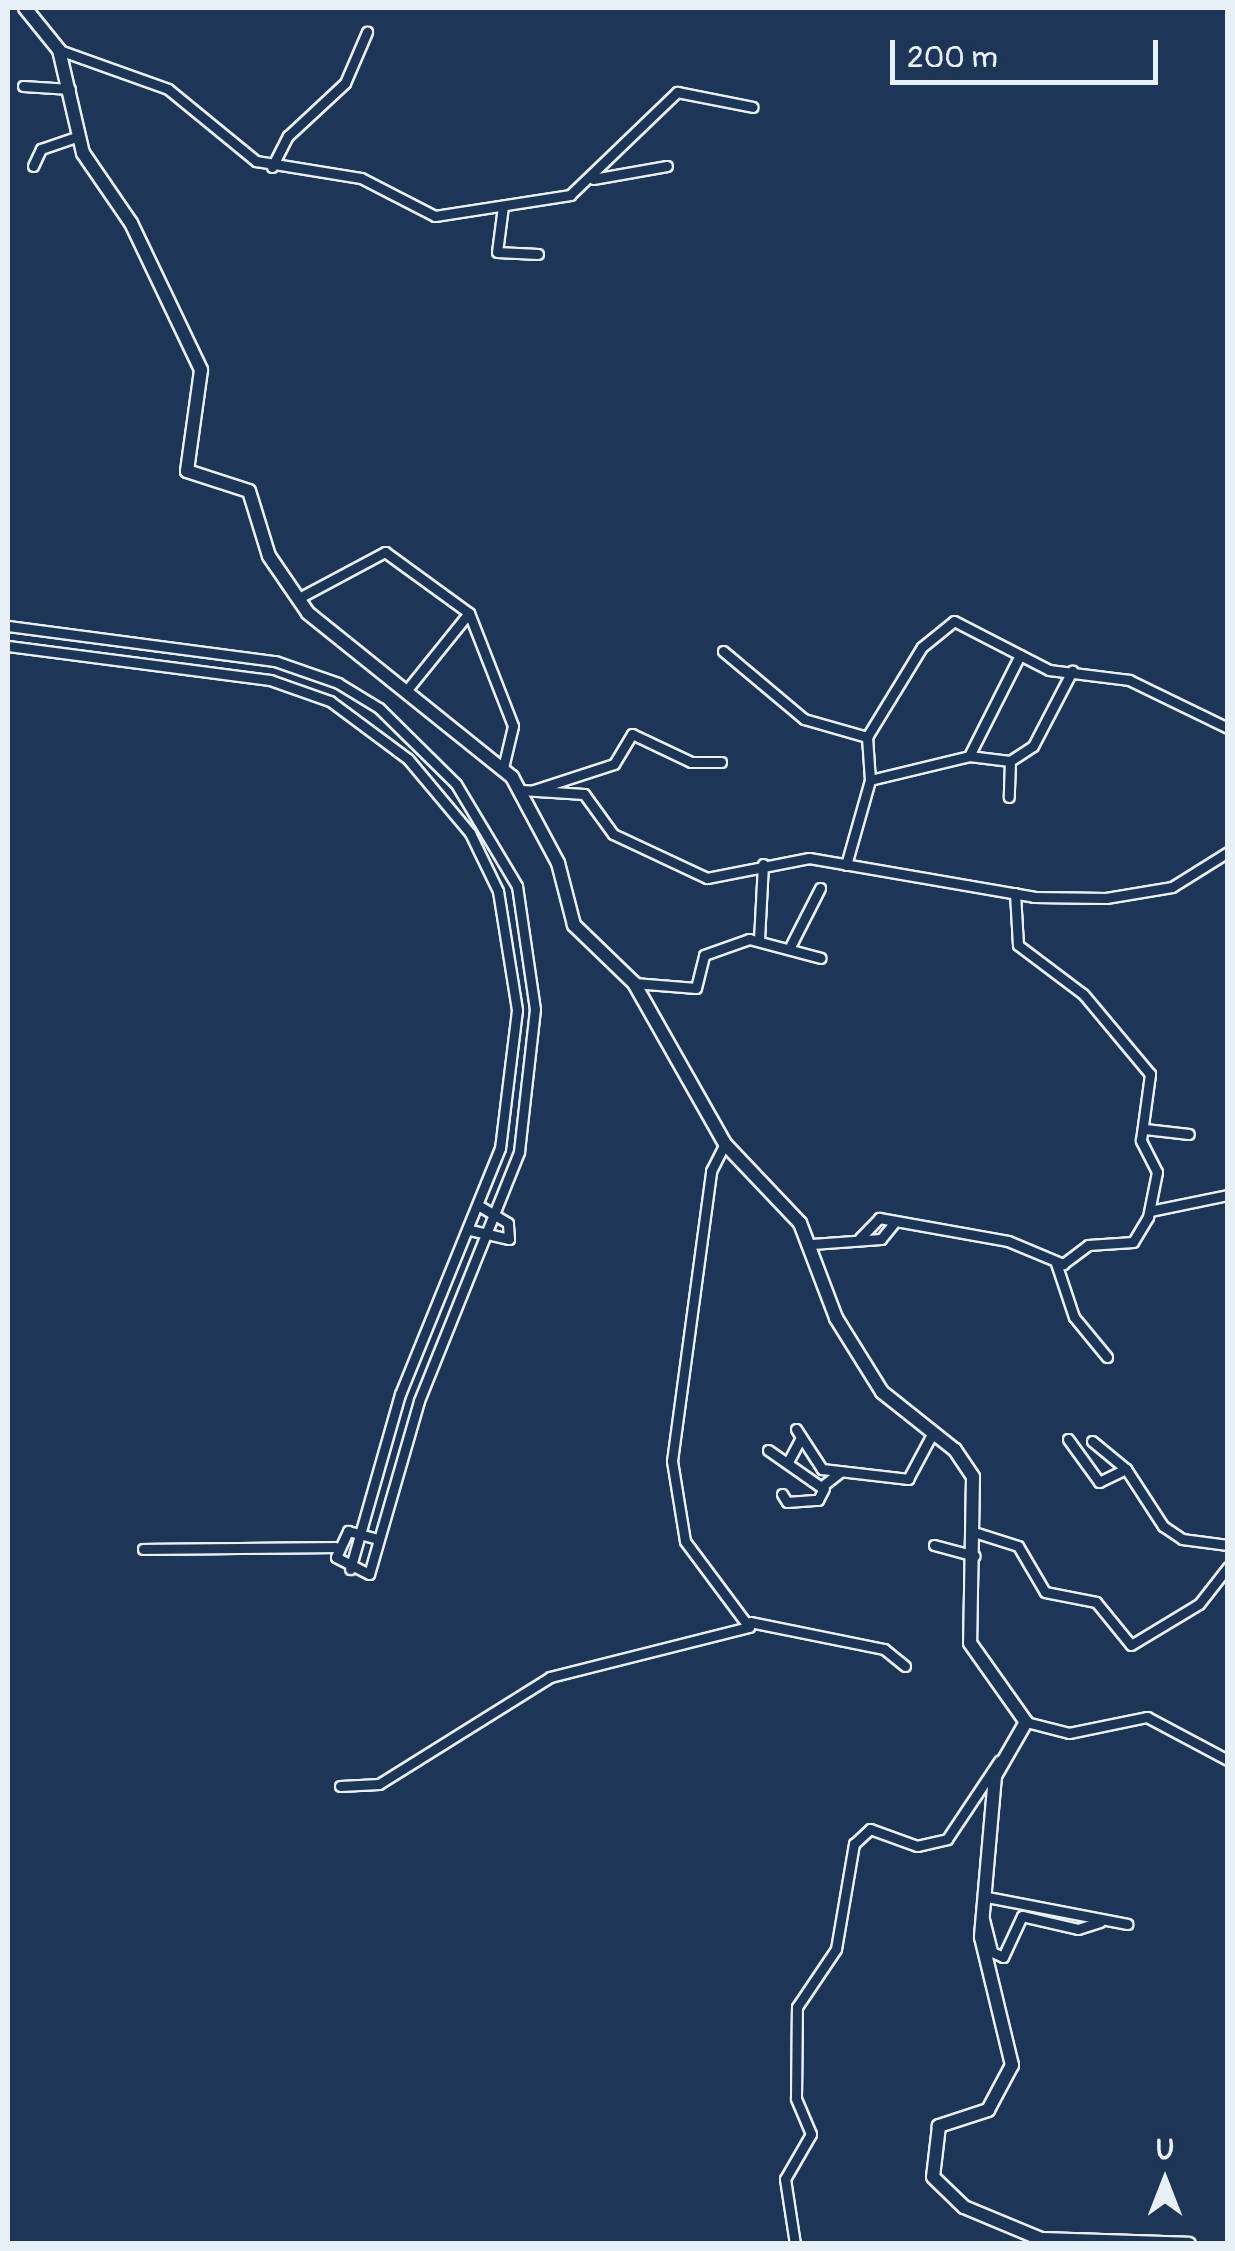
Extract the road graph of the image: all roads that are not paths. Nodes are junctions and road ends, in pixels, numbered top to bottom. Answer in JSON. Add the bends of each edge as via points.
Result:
{"nodes":[{"id":1,"x":25,"y":8,"type":"edge"},
{"id":2,"x":368,"y":32,"type":"dead end"},
{"id":3,"x":59,"y":50,"type":"junction"},
{"id":4,"x":23,"y":86,"type":"dead end"},
{"id":5,"x":70,"y":89,"type":"junction"},
{"id":6,"x":753,"y":107,"type":"dead end"},
{"id":7,"x":76,"y":136,"type":"junction"},
{"id":8,"x":33,"y":166,"type":"dead end"},
{"id":9,"x":668,"y":166,"type":"dead end"},
{"id":10,"x":272,"y":167,"type":"junction"},
{"id":11,"x":593,"y":179,"type":"junction"},
{"id":12,"x":504,"y":206,"type":"junction"},
{"id":13,"x":538,"y":254,"type":"dead end"},
{"id":14,"x":297,"y":599,"type":"junction"},
{"id":15,"x":468,"y":613,"type":"junction"},
{"id":16,"x":8,"y":626,"type":"edge"},
{"id":17,"x":8,"y":646,"type":"edge"},
{"id":18,"x":724,"y":650,"type":"dead end"},
{"id":19,"x":1020,"y":656,"type":"junction"},
{"id":20,"x":1072,"y":671,"type":"junction"},
{"id":21,"x":406,"y":691,"type":"junction"},
{"id":22,"x":1228,"y":728,"type":"edge"},
{"id":23,"x":866,"y":737,"type":"junction"},
{"id":24,"x":969,"y":756,"type":"junction"},
{"id":25,"x":1010,"y":760,"type":"junction"},
{"id":26,"x":721,"y":762,"type":"dead end"},
{"id":27,"x":503,"y":768,"type":"junction"},
{"id":28,"x":870,"y":780,"type":"junction"},
{"id":29,"x":528,"y":790,"type":"junction"},
{"id":30,"x":1009,"y":797,"type":"dead end"},
{"id":31,"x":1228,"y":852,"type":"edge"},
{"id":32,"x":763,"y":864,"type":"junction"},
{"id":33,"x":846,"y":865,"type":"junction"},
{"id":34,"x":820,"y":888,"type":"dead end"},
{"id":35,"x":1015,"y":893,"type":"junction"},
{"id":36,"x":759,"y":940,"type":"junction"},
{"id":37,"x":791,"y":945,"type":"junction"},
{"id":38,"x":821,"y":958,"type":"dead end"},
{"id":39,"x":634,"y":982,"type":"junction"},
{"id":40,"x":1145,"y":1129,"type":"junction"},
{"id":41,"x":1189,"y":1134,"type":"dead end"},
{"id":42,"x":725,"y":1144,"type":"junction"},
{"id":43,"x":1228,"y":1196,"type":"edge"},
{"id":44,"x":481,"y":1207,"type":"junction"},
{"id":45,"x":1150,"y":1211,"type":"junction"},
{"id":46,"x":497,"y":1214,"type":"junction"},
{"id":47,"x":892,"y":1224,"type":"junction"},
{"id":48,"x":470,"y":1230,"type":"junction"},
{"id":49,"x":486,"y":1238,"type":"junction"},
{"id":50,"x":860,"y":1238,"type":"junction"},
{"id":51,"x":812,"y":1244,"type":"junction"},
{"id":52,"x":1056,"y":1264,"type":"junction"},
{"id":53,"x":1107,"y":1357,"type":"dead end"},
{"id":54,"x":931,"y":1436,"type":"junction"},
{"id":55,"x":1068,"y":1440,"type":"dead end"},
{"id":56,"x":1092,"y":1441,"type":"dead end"},
{"id":57,"x":768,"y":1450,"type":"dead end"},
{"id":58,"x":788,"y":1462,"type":"junction"},
{"id":59,"x":1126,"y":1469,"type":"junction"},
{"id":60,"x":840,"y":1472,"type":"junction"},
{"id":61,"x":824,"y":1488,"type":"junction"},
{"id":62,"x":782,"y":1494,"type":"dead end"},
{"id":63,"x":358,"y":1532,"type":"junction"},
{"id":64,"x":977,"y":1533,"type":"junction"},
{"id":65,"x":377,"y":1539,"type":"junction"},
{"id":66,"x":934,"y":1545,"type":"dead end"},
{"id":67,"x":1228,"y":1545,"type":"edge"},
{"id":68,"x":336,"y":1547,"type":"junction"},
{"id":69,"x":143,"y":1550,"type":"dead end"},
{"id":70,"x":974,"y":1556,"type":"junction"},
{"id":71,"x":1228,"y":1567,"type":"edge"},
{"id":72,"x":350,"y":1569,"type":"junction"},
{"id":73,"x":750,"y":1622,"type":"junction"},
{"id":74,"x":906,"y":1666,"type":"dead end"},
{"id":75,"x":1026,"y":1722,"type":"junction"},
{"id":76,"x":1228,"y":1760,"type":"edge"},
{"id":77,"x":999,"y":1761,"type":"junction"},
{"id":78,"x":340,"y":1786,"type":"dead end"},
{"id":79,"x":988,"y":1896,"type":"junction"},
{"id":80,"x":983,"y":1915,"type":"junction"},
{"id":81,"x":1100,"y":1922,"type":"junction"},
{"id":82,"x":1127,"y":1924,"type":"dead end"},
{"id":83,"x":795,"y":2244,"type":"edge"},
{"id":84,"x":1188,"y":2244,"type":"edge"}],
"edges":[{"from":1,"to":3,"type":"street"},
{"from":2,"to":10,"type":"street","via":[[345,83],[288,136]]},
{"from":3,"to":5,"type":"street"},
{"from":3,"to":10,"type":"street","via":[[168,88],[243,154]]},
{"from":4,"to":5,"type":"street"},
{"from":5,"to":7,"type":"street"},
{"from":6,"to":11,"type":"street","via":[[677,92]]},
{"from":7,"to":8,"type":"street","via":[[41,149]]},
{"from":7,"to":14,"type":"street","via":[[131,222],[200,370],[187,471],[255,496],[265,548]]},
{"from":9,"to":11,"type":"street"},
{"from":10,"to":12,"type":"street","via":[[360,178],[423,215]]},
{"from":11,"to":12,"type":"street","via":[[570,195]]},
{"from":12,"to":13,"type":"street","via":[[497,252]]},
{"from":14,"to":15,"type":"street","via":[[385,552]]},
{"from":14,"to":21,"type":"street"},
{"from":15,"to":21,"type":"street"},
{"from":15,"to":27,"type":"street","via":[[512,726]]},
{"from":16,"to":46,"type":"street","via":[[275,661],[338,683],[379,708],[456,784],[517,886],[532,952],[527,1108]]},
{"from":17,"to":44,"type":"street","via":[[270,680],[330,700],[368,724],[446,804],[498,891],[512,955],[508,1106]]},
{"from":18,"to":23,"type":"street","via":[[804,719]]},
{"from":19,"to":20,"type":"street"},
{"from":19,"to":23,"type":"street","via":[[954,621],[938,628]]},
{"from":19,"to":24,"type":"street"},
{"from":20,"to":22,"type":"street","via":[[1129,680]]},
{"from":20,"to":25,"type":"street","via":[[1033,746]]},
{"from":21,"to":27,"type":"street"},
{"from":23,"to":28,"type":"street"},
{"from":24,"to":25,"type":"street"},
{"from":24,"to":28,"type":"street"},
{"from":25,"to":30,"type":"street"},
{"from":26,"to":29,"type":"street","via":[[691,762],[632,734],[614,764]]},
{"from":27,"to":29,"type":"street"},
{"from":28,"to":33,"type":"street"},
{"from":29,"to":32,"type":"street","via":[[584,794],[613,834],[658,848],[702,878]]},
{"from":29,"to":39,"type":"street","via":[[574,925]]},
{"from":31,"to":35,"type":"street","via":[[1163,890],[1093,899]]},
{"from":32,"to":33,"type":"street"},
{"from":32,"to":36,"type":"street"},
{"from":33,"to":35,"type":"street"},
{"from":34,"to":37,"type":"street"},
{"from":35,"to":40,"type":"street","via":[[1018,945],[1083,994],[1150,1074]]},
{"from":36,"to":37,"type":"street"},
{"from":36,"to":39,"type":"street","via":[[713,948],[696,988]]},
{"from":37,"to":38,"type":"street"},
{"from":39,"to":42,"type":"street"},
{"from":40,"to":41,"type":"street"},
{"from":40,"to":45,"type":"street","via":[[1157,1172]]},
{"from":42,"to":51,"type":"street"},
{"from":42,"to":73,"type":"street","via":[[710,1171],[672,1460],[685,1541]]},
{"from":43,"to":45,"type":"street"},
{"from":44,"to":46,"type":"street"},
{"from":44,"to":48,"type":"street"},
{"from":45,"to":52,"type":"street","via":[[1133,1242],[1088,1245]]},
{"from":46,"to":49,"type":"street"},
{"from":46,"to":49,"type":"street","via":[[509,1239]]},
{"from":47,"to":50,"type":"street","via":[[881,1239]]},
{"from":47,"to":50,"type":"street","via":[[873,1218]]},
{"from":47,"to":52,"type":"street","via":[[1008,1241]]},
{"from":48,"to":49,"type":"street"},
{"from":48,"to":63,"type":"street","via":[[400,1394]]},
{"from":49,"to":65,"type":"street","via":[[419,1401]]},
{"from":50,"to":51,"type":"street"},
{"from":51,"to":54,"type":"street","via":[[836,1318],[865,1366]]},
{"from":52,"to":53,"type":"street","via":[[1074,1317]]},
{"from":54,"to":60,"type":"street","via":[[913,1478]]},
{"from":54,"to":64,"type":"street","via":[[969,1469]]},
{"from":55,"to":59,"type":"street","via":[[1099,1482]]},
{"from":56,"to":59,"type":"street"},
{"from":57,"to":58,"type":"street"},
{"from":58,"to":60,"type":"street","via":[[798,1434],[818,1467]]},
{"from":58,"to":61,"type":"street"},
{"from":59,"to":67,"type":"street","via":[[1163,1526],[1182,1539]]},
{"from":60,"to":61,"type":"street"},
{"from":61,"to":62,"type":"street","via":[[818,1500],[784,1502]]},
{"from":63,"to":65,"type":"street"},
{"from":63,"to":68,"type":"street","via":[[341,1535]]},
{"from":63,"to":72,"type":"street"},
{"from":64,"to":70,"type":"street"},
{"from":64,"to":71,"type":"street","via":[[1018,1546],[1045,1592],[1096,1602],[1131,1645],[1199,1604]]},
{"from":65,"to":72,"type":"street","via":[[368,1574]]},
{"from":66,"to":70,"type":"street"},
{"from":68,"to":69,"type":"street"},
{"from":68,"to":72,"type":"street"},
{"from":70,"to":75,"type":"street","via":[[970,1643]]},
{"from":73,"to":74,"type":"street","via":[[884,1649]]},
{"from":73,"to":78,"type":"street","via":[[710,1630],[692,1647],[550,1677],[379,1784]]},
{"from":75,"to":76,"type":"street","via":[[1068,1733],[1147,1717]]},
{"from":75,"to":77,"type":"street"},
{"from":77,"to":79,"type":"street"},
{"from":77,"to":83,"type":"street","via":[[947,1839],[917,1846],[870,1830],[854,1844],[836,1949],[797,2007],[796,2098],[811,2134],[785,2179]]},
{"from":79,"to":80,"type":"street"},
{"from":79,"to":81,"type":"street"},
{"from":80,"to":81,"type":"street","via":[[992,1952],[1003,1957],[1022,1916],[1078,1930]]},
{"from":80,"to":84,"type":"street","via":[[1012,2071],[988,2110],[939,2126],[937,2184],[964,2207],[1053,2242]]},
{"from":81,"to":82,"type":"street"}]}
